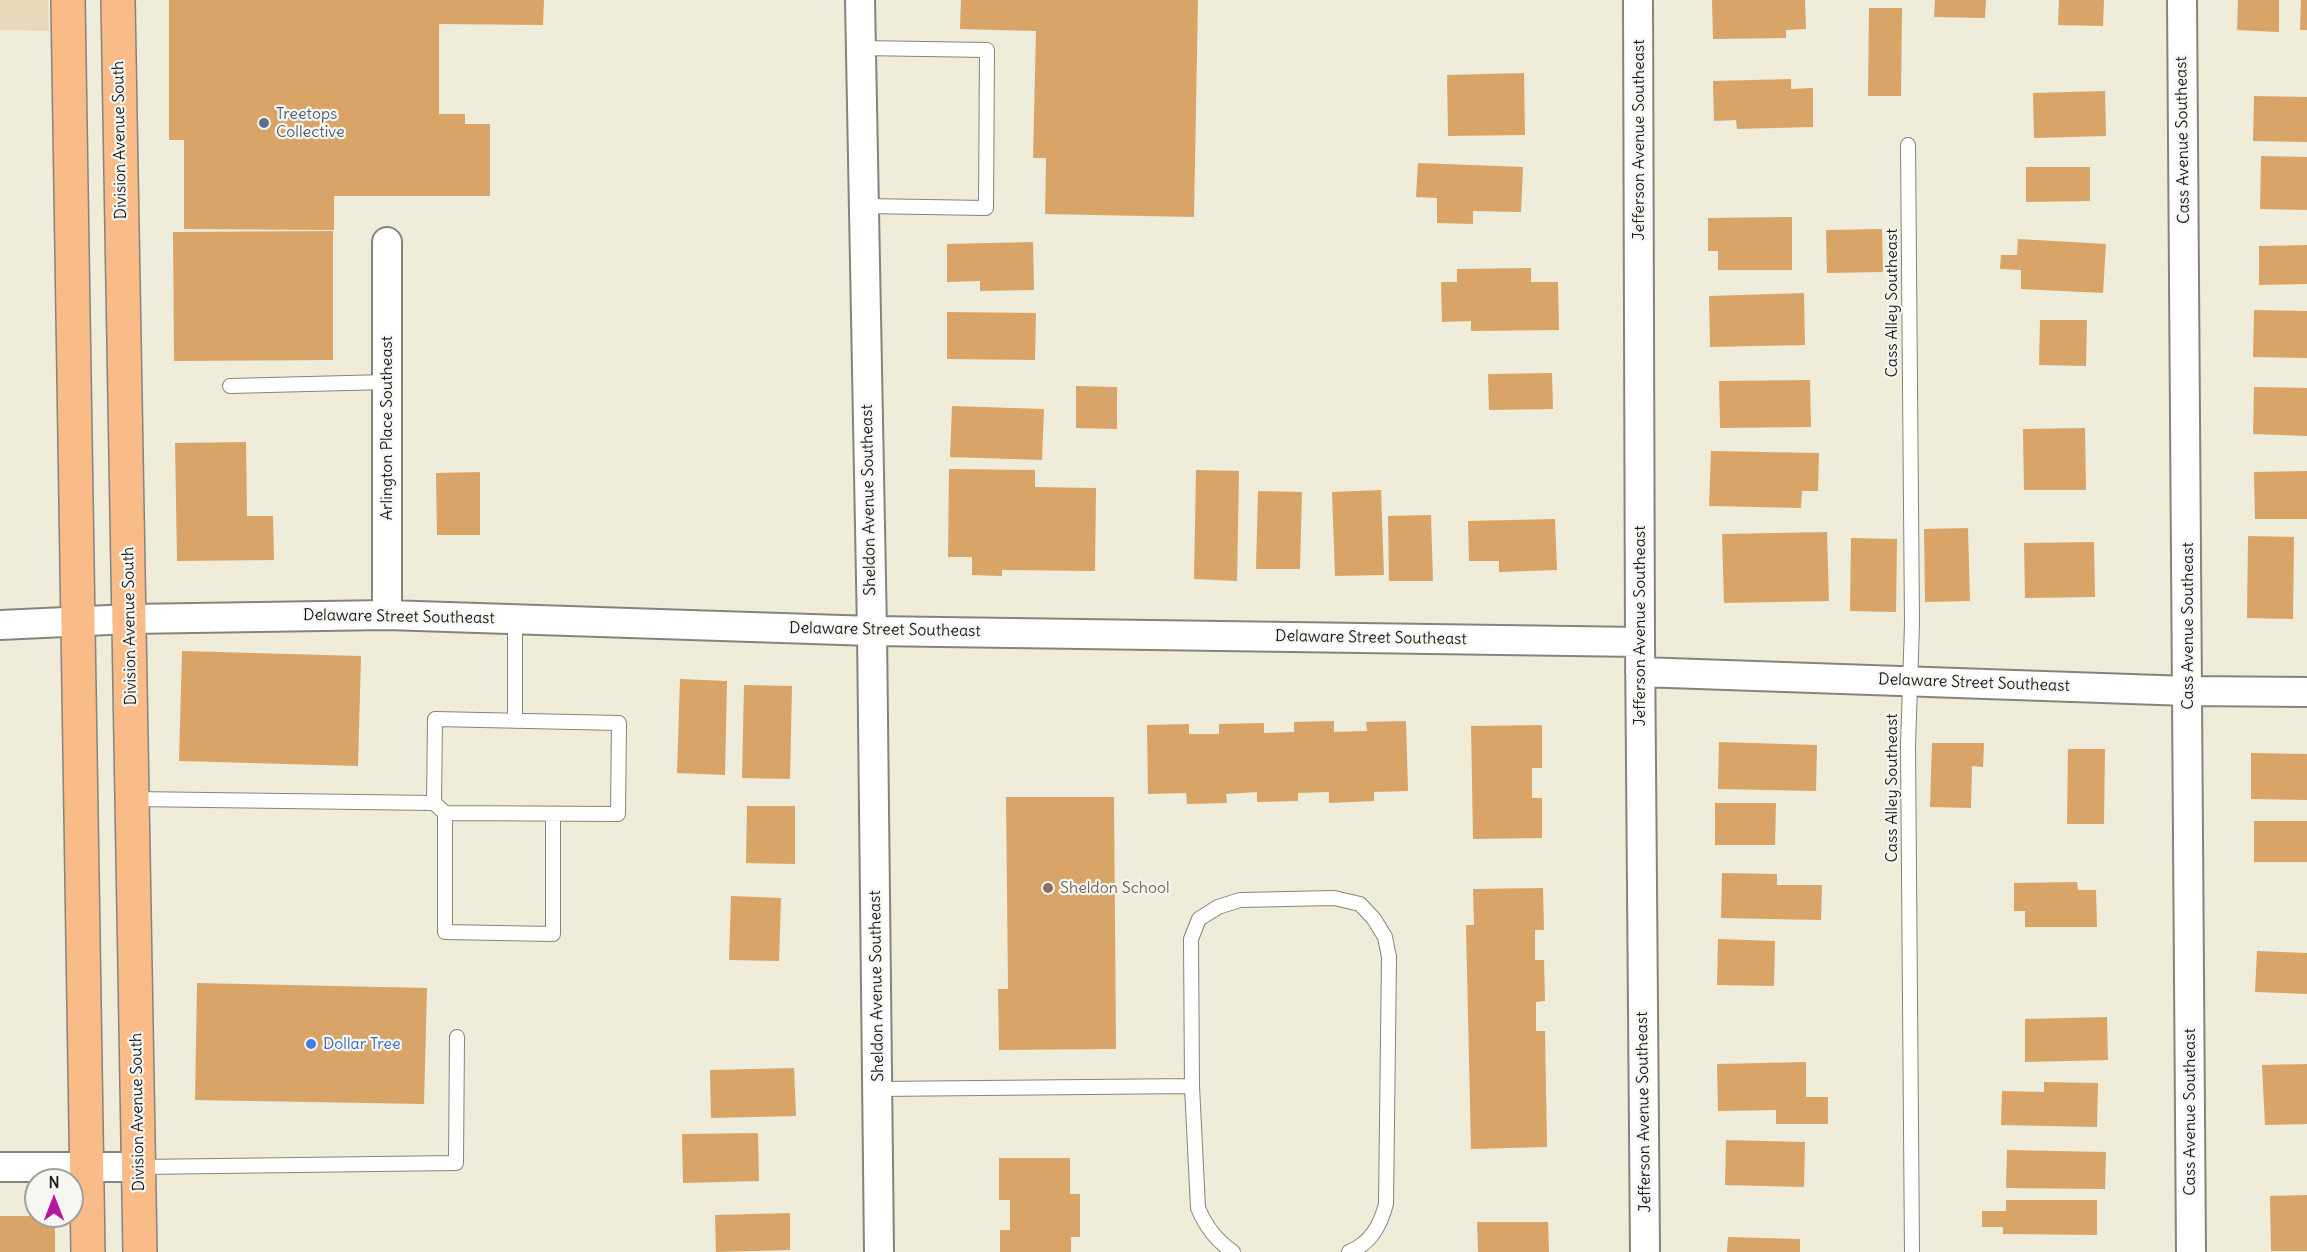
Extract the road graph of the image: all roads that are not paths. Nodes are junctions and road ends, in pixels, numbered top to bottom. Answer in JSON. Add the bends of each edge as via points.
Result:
{"nodes":[{"id":1,"x":68,"y":0,"type":"edge"},
{"id":2,"x":118,"y":0,"type":"edge"},
{"id":3,"x":860,"y":0,"type":"edge"},
{"id":4,"x":1638,"y":0,"type":"edge"},
{"id":5,"x":2182,"y":0,"type":"edge"},
{"id":6,"x":861,"y":48,"type":"junction"},
{"id":7,"x":1908,"y":145,"type":"dead end"},
{"id":8,"x":864,"y":206,"type":"junction"},
{"id":9,"x":387,"y":242,"type":"dead end"},
{"id":10,"x":387,"y":382,"type":"junction"},
{"id":11,"x":230,"y":386,"type":"dead end"},
{"id":12,"x":387,"y":615,"type":"junction"},
{"id":13,"x":130,"y":619,"type":"junction"},
{"id":14,"x":515,"y":619,"type":"junction"},
{"id":15,"x":78,"y":621,"type":"junction"},
{"id":16,"x":0,"y":625,"type":"edge"},
{"id":17,"x":872,"y":631,"type":"junction"},
{"id":18,"x":1640,"y":642,"type":"junction"},
{"id":19,"x":1640,"y":672,"type":"junction"},
{"id":20,"x":1909,"y":681,"type":"junction"},
{"id":21,"x":2188,"y":691,"type":"junction"},
{"id":22,"x":2307,"y":692,"type":"edge"},
{"id":23,"x":515,"y":720,"type":"junction"},
{"id":24,"x":133,"y":799,"type":"junction"},
{"id":25,"x":434,"y":803,"type":"junction"},
{"id":26,"x":445,"y":813,"type":"junction"},
{"id":27,"x":552,"y":814,"type":"junction"},
{"id":28,"x":457,"y":1037,"type":"dead end"},
{"id":29,"x":1192,"y":1086,"type":"junction"},
{"id":30,"x":878,"y":1089,"type":"junction"},
{"id":31,"x":0,"y":1167,"type":"edge"},
{"id":32,"x":139,"y":1167,"type":"junction"},
{"id":33,"x":86,"y":1168,"type":"junction"},
{"id":34,"x":88,"y":1252,"type":"edge"},
{"id":35,"x":140,"y":1252,"type":"edge"},
{"id":36,"x":879,"y":1252,"type":"edge"},
{"id":37,"x":1233,"y":1252,"type":"edge"},
{"id":38,"x":1349,"y":1252,"type":"edge"},
{"id":39,"x":1646,"y":1252,"type":"edge"},
{"id":40,"x":1912,"y":1252,"type":"edge"},
{"id":41,"x":2191,"y":1252,"type":"edge"}],
"edges":[{"from":1,"to":15,"type":"main road"},
{"from":2,"to":13,"type":"main road","name":"Division Avenue South"},
{"from":3,"to":6,"type":"street","name":"Sheldon Avenue Southeast"},
{"from":4,"to":18,"type":"street","name":"Jefferson Avenue Southeast"},
{"from":5,"to":21,"type":"street","name":"Cass Avenue Southeast"},
{"from":6,"to":8,"type":"street","name":"Sheldon Avenue Southeast"},
{"from":6,"to":8,"type":"lane","via":[[987,50],[986,208]]},
{"from":7,"to":20,"type":"lane","name":"Cass Alley Southeast"},
{"from":8,"to":17,"type":"street","name":"Sheldon Avenue Southeast"},
{"from":9,"to":10,"type":"street","name":"Arlington Place Southeast"},
{"from":10,"to":11,"type":"lane"},
{"from":10,"to":12,"type":"street","name":"Arlington Place Southeast"},
{"from":12,"to":13,"type":"street","name":"Delaware Street Southeast"},
{"from":12,"to":14,"type":"street","name":"Delaware Street Southeast"},
{"from":13,"to":15,"type":"street","name":"Delaware Street Southeast"},
{"from":13,"to":24,"type":"main road","name":"Division Avenue South"},
{"from":14,"to":17,"type":"street","name":"Delaware Street Southeast"},
{"from":14,"to":23,"type":"lane"},
{"from":15,"to":16,"type":"street","name":"Delaware Street Southeast"},
{"from":15,"to":33,"type":"main road"},
{"from":17,"to":18,"type":"street","name":"Delaware Street Southeast"},
{"from":17,"to":30,"type":"street","name":"Sheldon Avenue Southeast"},
{"from":18,"to":19,"type":"street","name":"Jefferson Avenue Southeast"},
{"from":19,"to":20,"type":"street","name":"Delaware Street Southeast"},
{"from":19,"to":39,"type":"street","name":"Jefferson Avenue Southeast"},
{"from":20,"to":21,"type":"street","name":"Delaware Street Southeast"},
{"from":20,"to":40,"type":"lane","name":"Cass Alley Southeast"},
{"from":21,"to":22,"type":"street","name":"Delaware Street Southeast"},
{"from":21,"to":41,"type":"street","name":"Cass Avenue Southeast"},
{"from":23,"to":25,"type":"lane","via":[[435,719]]},
{"from":23,"to":27,"type":"lane","via":[[619,723],[618,814]]},
{"from":24,"to":25,"type":"lane"},
{"from":24,"to":32,"type":"main road","name":"Division Avenue South"},
{"from":25,"to":26,"type":"lane"},
{"from":26,"to":27,"type":"lane"},
{"from":26,"to":27,"type":"lane","via":[[445,932],[553,934]]},
{"from":28,"to":32,"type":"lane","via":[[456,1163]]},
{"from":29,"to":30,"type":"lane"},
{"from":29,"to":37,"type":"lane","via":[[1198,1208],[1206,1226]]},
{"from":29,"to":38,"type":"lane","via":[[1191,939],[1199,919],[1240,900],[1334,898],[1360,904],[1385,937],[1389,957],[1386,1204],[1373,1236]]},
{"from":30,"to":36,"type":"street","name":"Sheldon Avenue Southeast"},
{"from":31,"to":33,"type":"street"},
{"from":32,"to":33,"type":"street"},
{"from":32,"to":35,"type":"main road","name":"Division Avenue South"},
{"from":33,"to":34,"type":"main road"}]}
